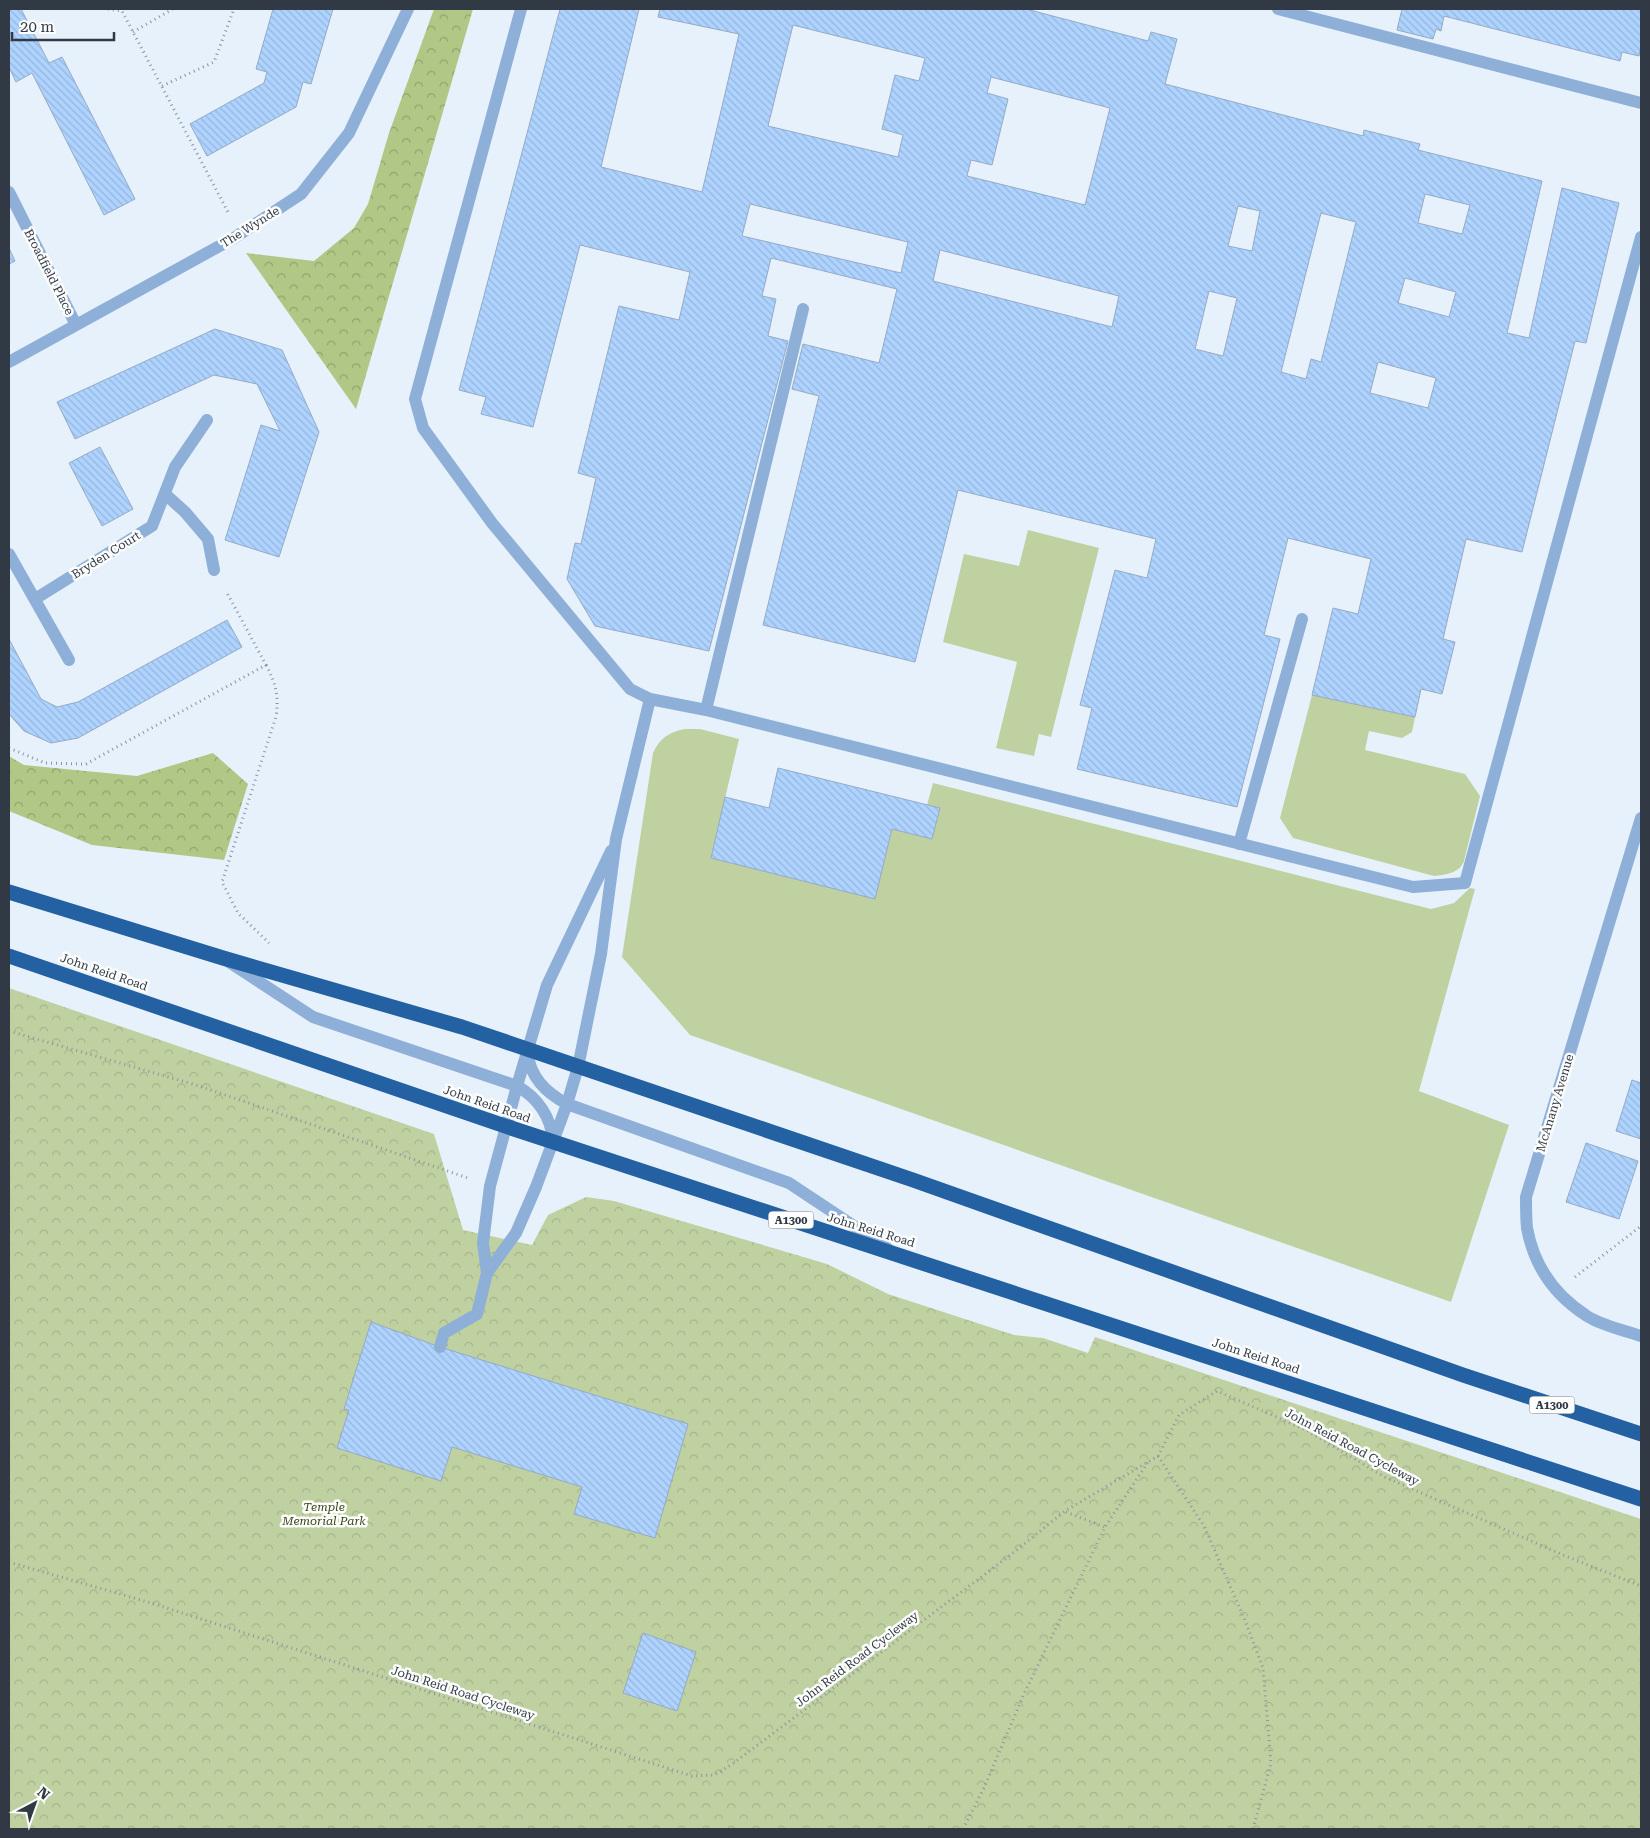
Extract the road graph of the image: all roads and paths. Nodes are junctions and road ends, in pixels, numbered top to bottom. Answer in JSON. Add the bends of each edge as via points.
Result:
{"nodes":[{"id":1,"x":108,"y":9,"type":"edge"},
{"id":2,"x":173,"y":9,"type":"edge"},
{"id":3,"x":234,"y":9,"type":"edge"},
{"id":4,"x":408,"y":9,"type":"edge"},
{"id":5,"x":521,"y":9,"type":"edge"},
{"id":6,"x":1278,"y":9,"type":"edge"},
{"id":7,"x":133,"y":32,"type":"junction"},
{"id":8,"x":162,"y":86,"type":"junction"},
{"id":9,"x":1641,"y":103,"type":"edge"},
{"id":10,"x":9,"y":192,"type":"edge"},
{"id":11,"x":240,"y":235,"type":"junction"},
{"id":12,"x":1641,"y":237,"type":"edge"},
{"id":13,"x":804,"y":309,"type":"dead end"},
{"id":14,"x":76,"y":325,"type":"junction"},
{"id":15,"x":9,"y":362,"type":"edge"},
{"id":16,"x":207,"y":420,"type":"dead end"},
{"id":17,"x":165,"y":494,"type":"junction"},
{"id":18,"x":9,"y":554,"type":"edge"},
{"id":19,"x":214,"y":570,"type":"joint"},
{"id":20,"x":35,"y":600,"type":"junction"},
{"id":21,"x":1302,"y":619,"type":"dead end"},
{"id":22,"x":69,"y":660,"type":"dead end"},
{"id":23,"x":266,"y":665,"type":"junction"},
{"id":24,"x":650,"y":699,"type":"junction"},
{"id":25,"x":706,"y":710,"type":"junction"},
{"id":26,"x":9,"y":748,"type":"edge"},
{"id":27,"x":1641,"y":818,"type":"edge"},
{"id":28,"x":616,"y":840,"type":"junction"},
{"id":29,"x":1239,"y":844,"type":"junction"},
{"id":30,"x":9,"y":892,"type":"edge"},
{"id":31,"x":273,"y":947,"type":"dead end"},
{"id":32,"x":9,"y":956,"type":"edge"},
{"id":33,"x":223,"y":958,"type":"junction"},
{"id":34,"x":9,"y":1031,"type":"edge"},
{"id":35,"x":527,"y":1049,"type":"junction"},
{"id":36,"x":578,"y":1067,"type":"junction"},
{"id":37,"x":516,"y":1086,"type":"junction"},
{"id":38,"x":567,"y":1104,"type":"junction"},
{"id":39,"x":505,"y":1126,"type":"junction"},
{"id":40,"x":553,"y":1142,"type":"junction"},
{"id":41,"x":490,"y":1186,"type":"junction"},
{"id":42,"x":1641,"y":1226,"type":"edge"},
{"id":43,"x":895,"y":1253,"type":"junction"},
{"id":44,"x":487,"y":1273,"type":"junction"},
{"id":45,"x":1557,"y":1291,"type":"junction"},
{"id":46,"x":1641,"y":1336,"type":"edge"},
{"id":47,"x":440,"y":1346,"type":"dead end"},
{"id":48,"x":1641,"y":1434,"type":"edge"},
{"id":49,"x":1158,"y":1456,"type":"junction"},
{"id":50,"x":1149,"y":1461,"type":"junction"},
{"id":51,"x":1641,"y":1500,"type":"edge"},
{"id":52,"x":1065,"y":1511,"type":"junction"},
{"id":53,"x":1105,"y":1528,"type":"junction"},
{"id":54,"x":9,"y":1562,"type":"edge"},
{"id":55,"x":1641,"y":1586,"type":"edge"},
{"id":56,"x":963,"y":1829,"type":"edge"},
{"id":57,"x":1252,"y":1829,"type":"edge"}],
"edges":[{"from":1,"to":7,"type":"path","via":[[122,11]]},
{"from":2,"to":7,"type":"path"},
{"from":3,"to":8,"type":"path","via":[[214,62]]},
{"from":4,"to":11,"type":"street","name":"The Wynde","via":[[349,133],[301,194]]},
{"from":5,"to":24,"type":"street","via":[[415,399],[423,428],[492,523],[630,689]]},
{"from":6,"to":9,"type":"street"},
{"from":7,"to":8,"type":"path"},
{"from":8,"to":11,"type":"path"},
{"from":10,"to":14,"type":"street","name":"Broadfield Place"},
{"from":11,"to":14,"type":"street","name":"The Wynde"},
{"from":12,"to":29,"type":"street","via":[[1465,883],[1413,887]]},
{"from":13,"to":25,"type":"street"},
{"from":14,"to":15,"type":"street","name":"The Wynde"},
{"from":16,"to":17,"type":"street","name":"Bryden Court","via":[[175,467]]},
{"from":17,"to":19,"type":"street","via":[[208,539]]},
{"from":17,"to":20,"type":"street","name":"Bryden Court","via":[[152,526]]},
{"from":18,"to":20,"type":"street"},
{"from":19,"to":23,"type":"path"},
{"from":20,"to":22,"type":"street"},
{"from":21,"to":29,"type":"street"},
{"from":23,"to":26,"type":"path","via":[[86,764],[45,763]]},
{"from":23,"to":31,"type":"path","via":[[278,699],[276,717],[222,882],[238,913]]},
{"from":24,"to":25,"type":"street"},
{"from":24,"to":28,"type":"street"},
{"from":25,"to":29,"type":"street"},
{"from":27,"to":45,"type":"street","name":"McAnany Avenue","via":[[1526,1197],[1527,1228],[1536,1256],[1546,1279]]},
{"from":28,"to":35,"type":"street","via":[[547,984]]},
{"from":28,"to":36,"type":"street","via":[[601,954]]},
{"from":30,"to":33,"type":"highway","number":"A1300"},
{"from":32,"to":39,"type":"highway","name":"John Reid Road","number":"A1300"},
{"from":33,"to":35,"type":"highway","number":"A1300"},
{"from":33,"to":37,"type":"street","via":[[313,1017]]},
{"from":34,"to":41,"type":"path","via":[[196,1084]]},
{"from":35,"to":36,"type":"highway","number":"A1300"},
{"from":35,"to":37,"type":"street"},
{"from":35,"to":38,"type":"street","via":[[535,1077],[545,1089]]},
{"from":36,"to":38,"type":"street"},
{"from":36,"to":48,"type":"highway","number":"A1300","via":[[913,1180],[1463,1376]]},
{"from":37,"to":39,"type":"street"},
{"from":37,"to":40,"type":"street","via":[[529,1093],[540,1105],[552,1130]]},
{"from":38,"to":40,"type":"street"},
{"from":38,"to":43,"type":"street","via":[[789,1183]]},
{"from":39,"to":40,"type":"highway","name":"John Reid Road","number":"A1300"},
{"from":39,"to":41,"type":"street"},
{"from":40,"to":43,"type":"highway","name":"John Reid Road","number":"A1300"},
{"from":40,"to":44,"type":"street","via":[[516,1233]]},
{"from":41,"to":44,"type":"street","via":[[483,1244]]},
{"from":42,"to":45,"type":"path"},
{"from":43,"to":51,"type":"highway","name":"John Reid Road","number":"A1300"},
{"from":44,"to":47,"type":"street","via":[[477,1314],[444,1333]]},
{"from":45,"to":46,"type":"street","name":"McAnany Avenue","via":[[1588,1316]]},
{"from":49,"to":50,"type":"path","name":"John Reid Road Cycleway"},
{"from":49,"to":55,"type":"path","name":"John Reid Road Cycleway","via":[[1179,1415],[1217,1391],[1306,1430],[1385,1477]]},
{"from":49,"to":57,"type":"path","via":[[1204,1526],[1263,1668],[1271,1763]]},
{"from":50,"to":52,"type":"path","name":"John Reid Road Cycleway"},
{"from":50,"to":53,"type":"path"},
{"from":52,"to":53,"type":"path"},
{"from":52,"to":54,"type":"path","name":"John Reid Road Cycleway","via":[[714,1775],[692,1776],[151,1603]]},
{"from":53,"to":56,"type":"path"}]}
